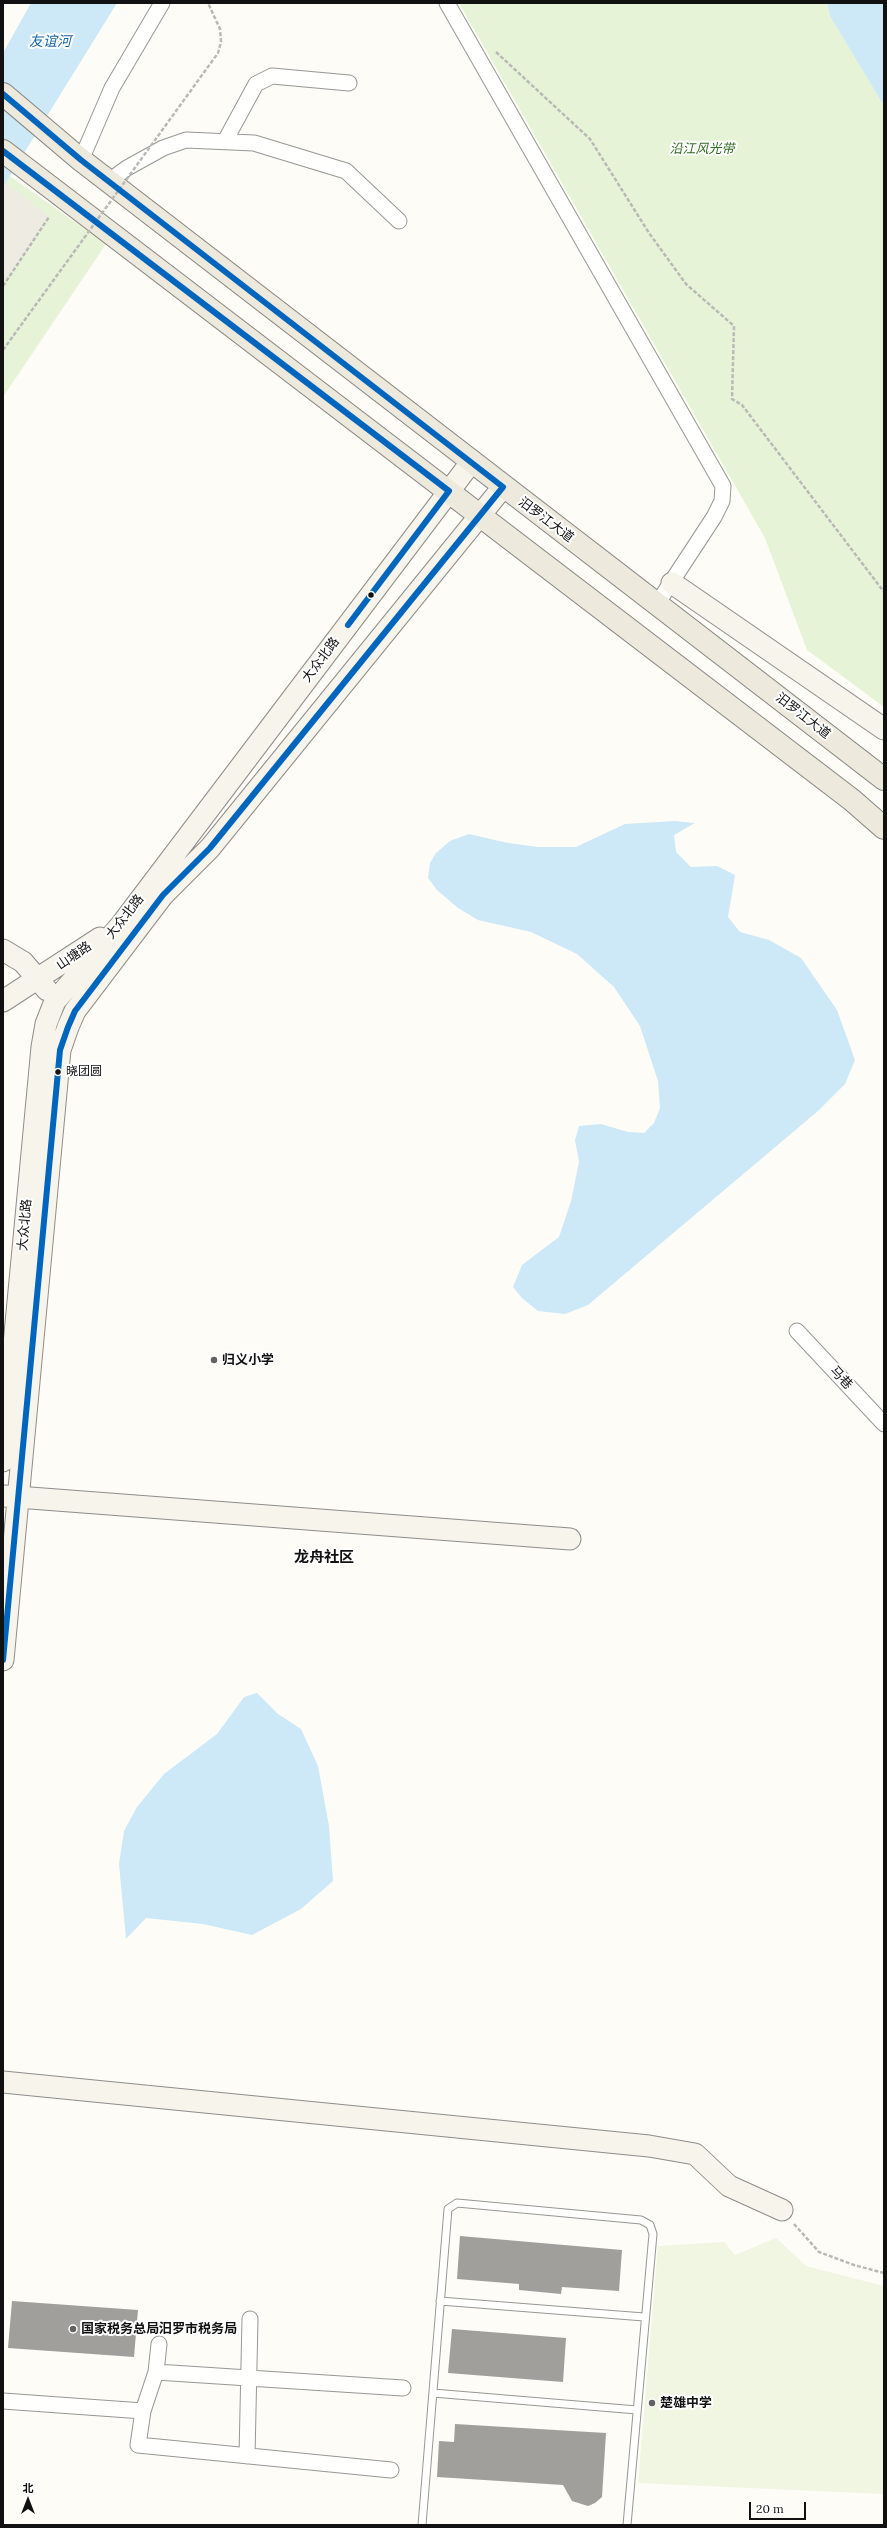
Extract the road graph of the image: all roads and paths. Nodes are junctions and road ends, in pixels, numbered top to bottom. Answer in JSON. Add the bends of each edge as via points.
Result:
{"nodes":[{"id":1,"x":162,"y":3,"type":"edge"},
{"id":2,"x":208,"y":3,"type":"edge"},
{"id":3,"x":447,"y":3,"type":"edge"},
{"id":4,"x":474,"y":49,"type":"junction"},
{"id":5,"x":349,"y":83,"type":"dead end"},
{"id":6,"x":3,"y":94,"type":"edge"},
{"id":7,"x":225,"y":141,"type":"junction"},
{"id":8,"x":3,"y":151,"type":"edge"},
{"id":9,"x":81,"y":160,"type":"junction"},
{"id":10,"x":109,"y":181,"type":"junction"},
{"id":11,"x":49,"y":217,"type":"dead end"},
{"id":12,"x":400,"y":221,"type":"dead end"},
{"id":13,"x":3,"y":286,"type":"edge"},
{"id":14,"x":3,"y":350,"type":"edge"},
{"id":15,"x":472,"y":461,"type":"junction"},
{"id":16,"x":503,"y":487,"type":"junction"},
{"id":17,"x":449,"y":492,"type":"junction"},
{"id":18,"x":480,"y":515,"type":"junction"},
{"id":19,"x":672,"y":583,"type":"junction"},
{"id":20,"x":884,"y":592,"type":"edge"},
{"id":21,"x":657,"y":604,"type":"junction"},
{"id":22,"x":884,"y":729,"type":"edge"},
{"id":23,"x":884,"y":778,"type":"edge"},
{"id":24,"x":884,"y":828,"type":"edge"},
{"id":25,"x":163,"y":896,"type":"joint"},
{"id":26,"x":129,"y":927,"type":"junction"},
{"id":27,"x":3,"y":950,"type":"edge"},
{"id":28,"x":46,"y":990,"type":"junction"},
{"id":29,"x":3,"y":1001,"type":"edge"},
{"id":30,"x":3,"y":1017,"type":"edge"},
{"id":31,"x":60,"y":1050,"type":"junction"},
{"id":32,"x":798,"y":1332,"type":"dead end"},
{"id":33,"x":884,"y":1424,"type":"edge"},
{"id":34,"x":3,"y":1461,"type":"edge"},
{"id":35,"x":10,"y":1496,"type":"edge"},
{"id":36,"x":570,"y":1539,"type":"dead end"},
{"id":37,"x":3,"y":1660,"type":"edge"},
{"id":38,"x":3,"y":2082,"type":"edge"},
{"id":39,"x":782,"y":2210,"type":"joint"},
{"id":40,"x":884,"y":2273,"type":"edge"},
{"id":41,"x":440,"y":2301,"type":"junction"},
{"id":42,"x":644,"y":2318,"type":"junction"},
{"id":43,"x":250,"y":2319,"type":"dead end"},
{"id":44,"x":158,"y":2344,"type":"dead end"},
{"id":45,"x":156,"y":2372,"type":"junction"},
{"id":46,"x":248,"y":2378,"type":"junction"},
{"id":47,"x":402,"y":2388,"type":"dead end"},
{"id":48,"x":433,"y":2393,"type":"junction"},
{"id":49,"x":3,"y":2401,"type":"edge"},
{"id":50,"x":637,"y":2410,"type":"junction"},
{"id":51,"x":143,"y":2411,"type":"junction"},
{"id":52,"x":247,"y":2456,"type":"junction"},
{"id":53,"x":391,"y":2470,"type":"dead end"},
{"id":54,"x":422,"y":2525,"type":"edge"},
{"id":55,"x":627,"y":2525,"type":"edge"}],
"edges":[{"from":1,"to":9,"type":"street","via":[[112,88]]},
{"from":2,"to":14,"type":"path","bridge":true,"via":[[220,29],[221,42],[218,53]]},
{"from":3,"to":4,"type":"street"},
{"from":4,"to":19,"type":"street","via":[[723,486],[722,501],[714,517]]},
{"from":4,"to":20,"type":"path","via":[[490,47],[590,139],[649,233],[686,284],[734,326],[732,399],[742,404]]},
{"from":5,"to":7,"type":"street","via":[[272,76],[261,81],[256,84],[242,106]]},
{"from":6,"to":9,"type":"main road","name":"汨罗江大道"},
{"from":7,"to":10,"type":"street","via":[[186,140],[163,148]]},
{"from":7,"to":12,"type":"street","via":[[254,143],[346,171]]},
{"from":8,"to":17,"type":"main road"},
{"from":9,"to":10,"type":"main road","name":"汨罗江大道"},
{"from":10,"to":15,"type":"main road","name":"汨罗江大道"},
{"from":11,"to":13,"type":"path"},
{"from":15,"to":16,"type":"main road","name":"汨罗江大道"},
{"from":15,"to":17,"type":"main road","name":"大众北路"},
{"from":16,"to":18,"type":"main road","name":"大众北路"},
{"from":16,"to":21,"type":"main road","name":"汨罗江大道"},
{"from":17,"to":18,"type":"main road"},
{"from":17,"to":26,"type":"main road","name":"大众北路"},
{"from":18,"to":24,"type":"main road","via":[[852,800]]},
{"from":18,"to":25,"type":"main road","name":"大众北路","via":[[210,848]]},
{"from":19,"to":21,"type":"street"},
{"from":19,"to":22,"type":"main road"},
{"from":21,"to":23,"type":"main road","name":"汨罗江大道"},
{"from":25,"to":26,"type":"main road","name":"山塘路"},
{"from":26,"to":28,"type":"main road","name":"山塘路"},
{"from":26,"to":28,"type":"main road","name":"大众北路"},
{"from":26,"to":31,"type":"main road","name":"大众北路","via":[[75,1011]]},
{"from":27,"to":28,"type":"main road","via":[[23,962]]},
{"from":28,"to":29,"type":"main road","name":"山塘路"},
{"from":28,"to":30,"type":"main road","name":"山塘路"},
{"from":28,"to":31,"type":"main road","via":[[60,1017]]},
{"from":28,"to":34,"type":"main road","name":"大众北路","via":[[46,1024]]},
{"from":31,"to":35,"type":"main road","name":"大众北路"},
{"from":32,"to":33,"type":"street","name":"马巷"},
{"from":35,"to":36,"type":"main road"},
{"from":35,"to":37,"type":"main road","name":"大众北路"},
{"from":38,"to":39,"type":"main road","via":[[649,2146],[695,2154],[729,2186]]},
{"from":39,"to":40,"type":"path","via":[[819,2252]]},
{"from":41,"to":42,"type":"lane"},
{"from":41,"to":42,"type":"lane","via":[[448,2209],[457,2203],[641,2220],[650,2224],[653,2234]]},
{"from":41,"to":48,"type":"lane"},
{"from":42,"to":50,"type":"lane"},
{"from":43,"to":46,"type":"street"},
{"from":44,"to":45,"type":"street"},
{"from":45,"to":46,"type":"street"},
{"from":45,"to":51,"type":"street"},
{"from":46,"to":47,"type":"street"},
{"from":46,"to":52,"type":"street"},
{"from":48,"to":50,"type":"lane"},
{"from":48,"to":54,"type":"lane"},
{"from":49,"to":51,"type":"street"},
{"from":50,"to":55,"type":"lane"},
{"from":51,"to":52,"type":"street","via":[[138,2445]]},
{"from":52,"to":53,"type":"street"}]}
